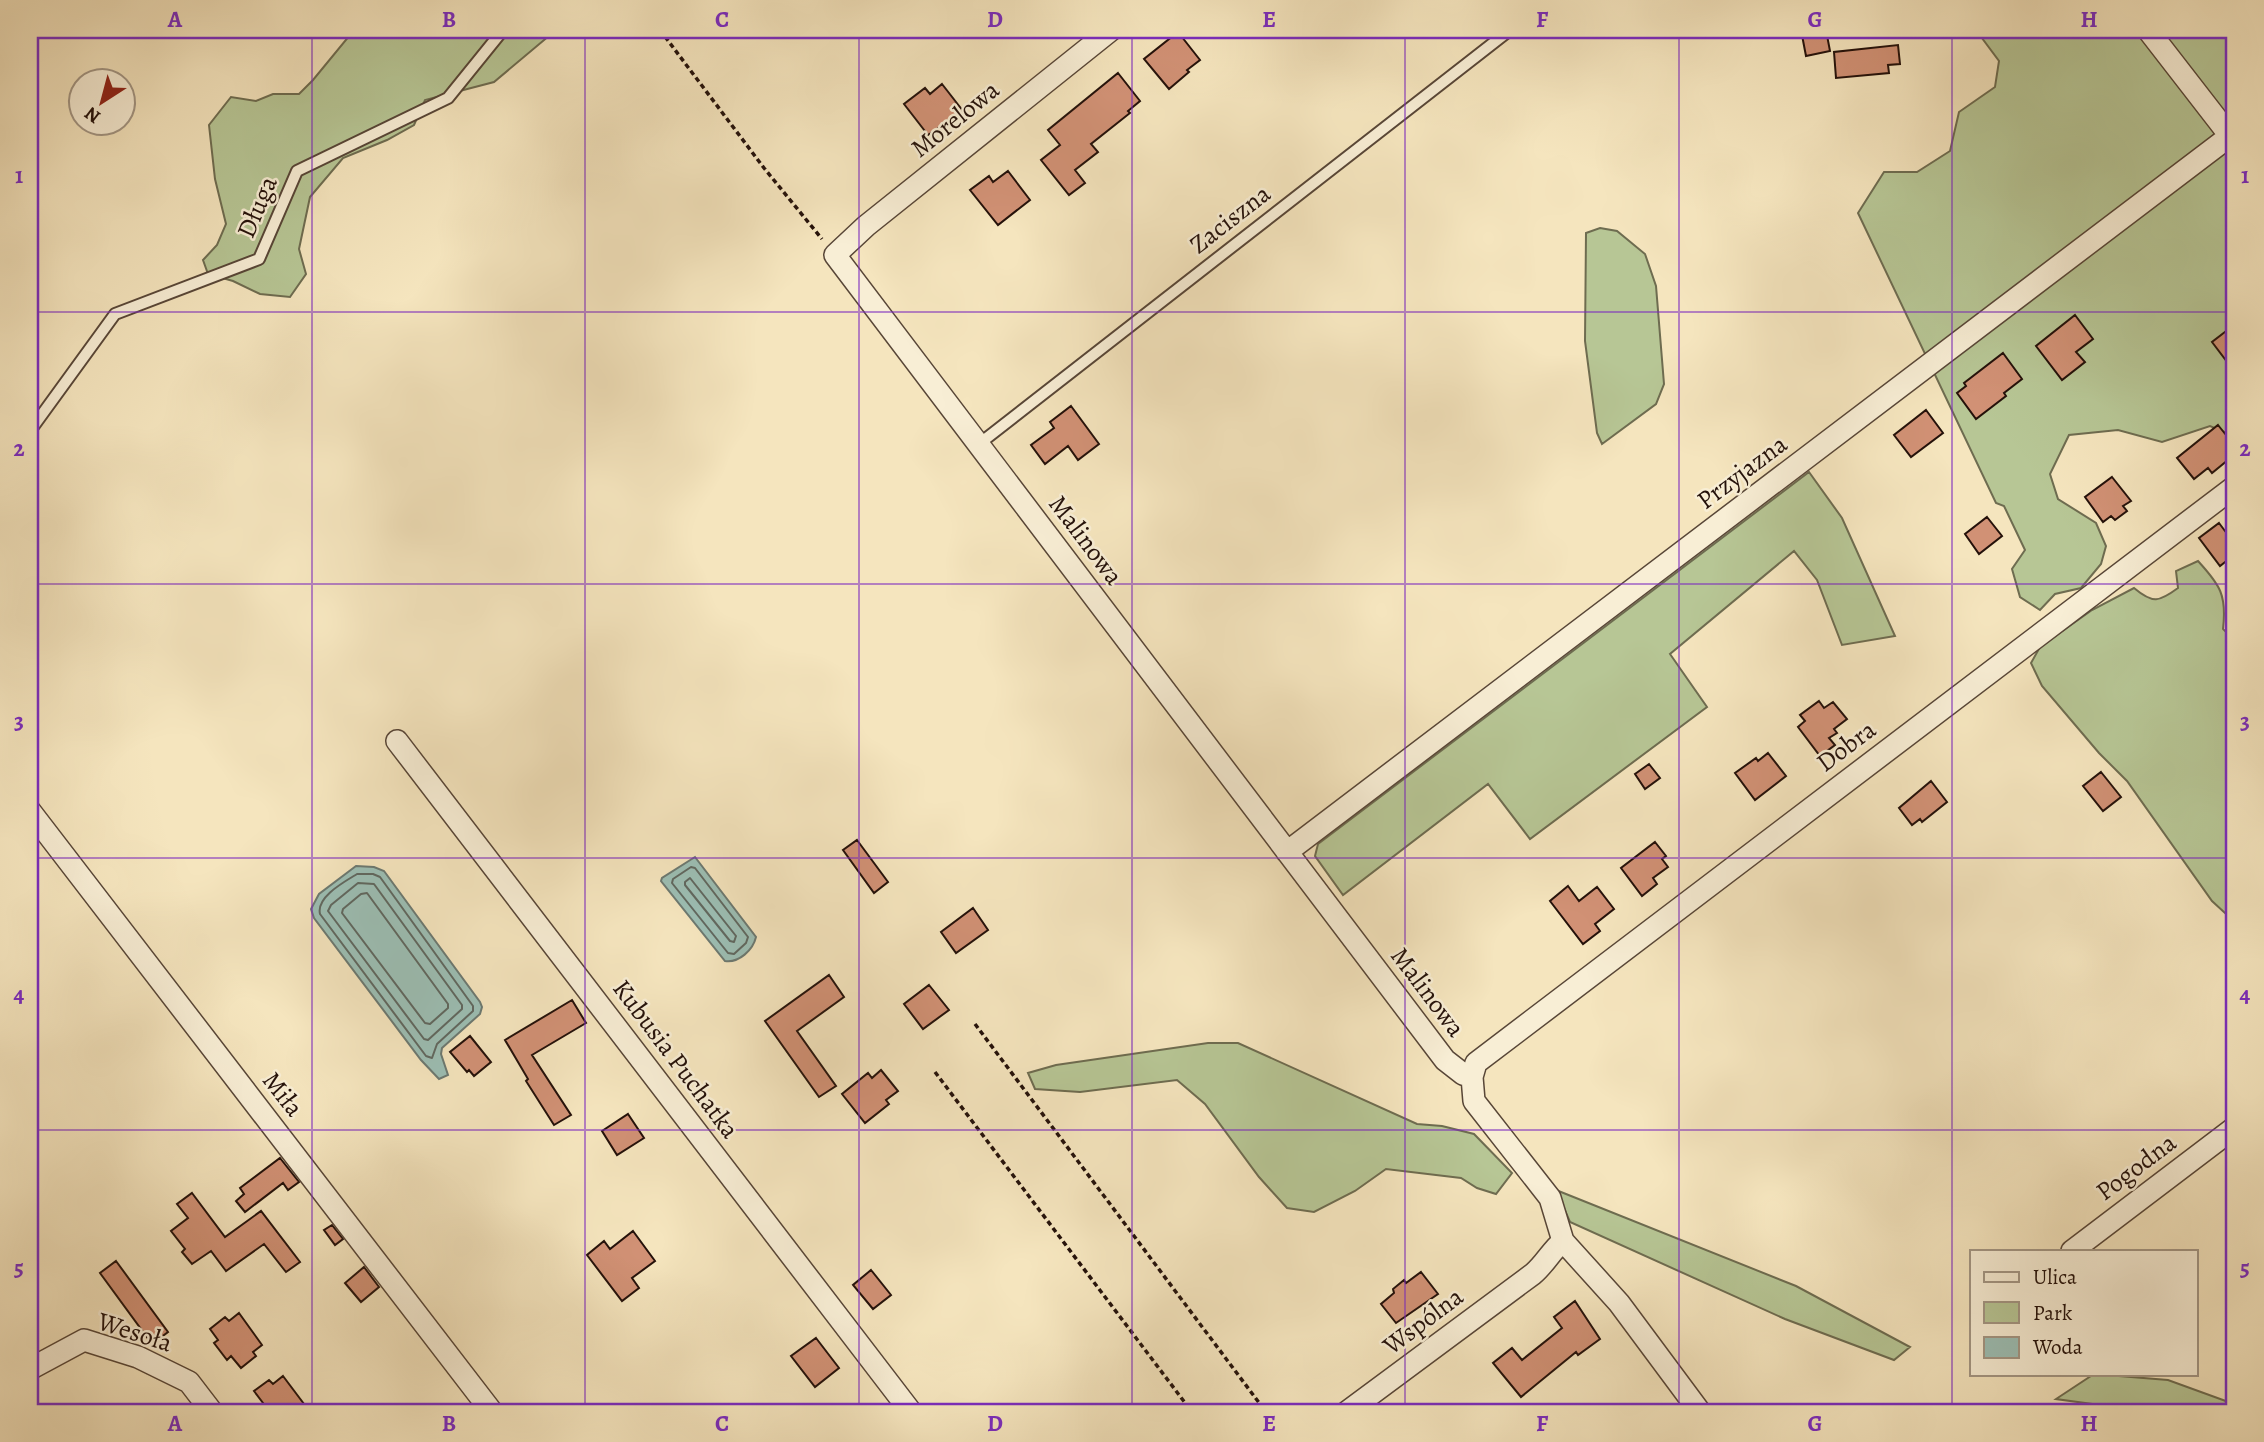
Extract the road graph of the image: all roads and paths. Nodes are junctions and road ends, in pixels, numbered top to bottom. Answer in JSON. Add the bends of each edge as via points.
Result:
{"nodes":[{"id":1,"x":503,"y":30,"type":"edge"},
{"id":2,"x":660,"y":30,"type":"edge"},
{"id":3,"x":1111,"y":30,"type":"edge"},
{"id":4,"x":1510,"y":30,"type":"edge"},
{"id":5,"x":2148,"y":30,"type":"edge"},
{"id":6,"x":2232,"y":138,"type":"edge"},
{"id":7,"x":835,"y":255,"type":"junction"},
{"id":8,"x":30,"y":431,"type":"edge"},
{"id":9,"x":979,"y":444,"type":"junction"},
{"id":10,"x":2234,"y":487,"type":"edge"},
{"id":11,"x":397,"y":741,"type":"dead end"},
{"id":12,"x":30,"y":811,"type":"edge"},
{"id":13,"x":1287,"y":852,"type":"junction"},
{"id":14,"x":975,"y":1024,"type":"dead end"},
{"id":15,"x":1491,"y":1050,"type":"joint"},
{"id":16,"x":935,"y":1072,"type":"dead end"},
{"id":17,"x":1472,"y":1077,"type":"junction"},
{"id":18,"x":2234,"y":1128,"type":"edge"},
{"id":19,"x":1563,"y":1241,"type":"junction"},
{"id":20,"x":2072,"y":1250,"type":"edge"},
{"id":21,"x":30,"y":1369,"type":"edge"},
{"id":22,"x":212,"y":1412,"type":"edge"},
{"id":23,"x":492,"y":1412,"type":"edge"},
{"id":24,"x":911,"y":1412,"type":"edge"},
{"id":25,"x":1192,"y":1412,"type":"edge"},
{"id":26,"x":1266,"y":1412,"type":"edge"},
{"id":27,"x":1347,"y":1412,"type":"edge"},
{"id":28,"x":1700,"y":1412,"type":"edge"}],
"edges":[{"from":1,"to":8,"type":"lane","name":"Długa","via":[[448,99],[297,171],[260,259],[115,314]]},
{"from":2,"to":7,"type":"path"},
{"from":3,"to":7,"type":"street","name":"Morelowa"},
{"from":4,"to":9,"type":"lane","name":"Zaciszna"},
{"from":5,"to":6,"type":"street"},
{"from":6,"to":13,"type":"street","name":"Przyjazna"},
{"from":7,"to":9,"type":"street","name":"Malinowa"},
{"from":9,"to":13,"type":"street","name":"Malinowa"},
{"from":10,"to":15,"type":"street","name":"Dobra"},
{"from":11,"to":24,"type":"street","name":"Kubusia Puchatka"},
{"from":12,"to":23,"type":"street","name":"Miła"},
{"from":13,"to":17,"type":"street","name":"Malinowa","via":[[1445,1060]]},
{"from":14,"to":26,"type":"path"},
{"from":15,"to":17,"type":"street","name":"Malinowa","via":[[1476,1063]]},
{"from":16,"to":25,"type":"path"},
{"from":17,"to":19,"type":"street","via":[[1474,1101],[1550,1198]]},
{"from":18,"to":20,"type":"street","name":"Pogodna"},
{"from":19,"to":27,"type":"street","name":"Wspólna","via":[[1533,1274]]},
{"from":19,"to":28,"type":"street","via":[[1619,1303]]},
{"from":21,"to":22,"type":"street","name":"Wesoła","via":[[84,1340],[138,1357],[189,1382]]}]}
